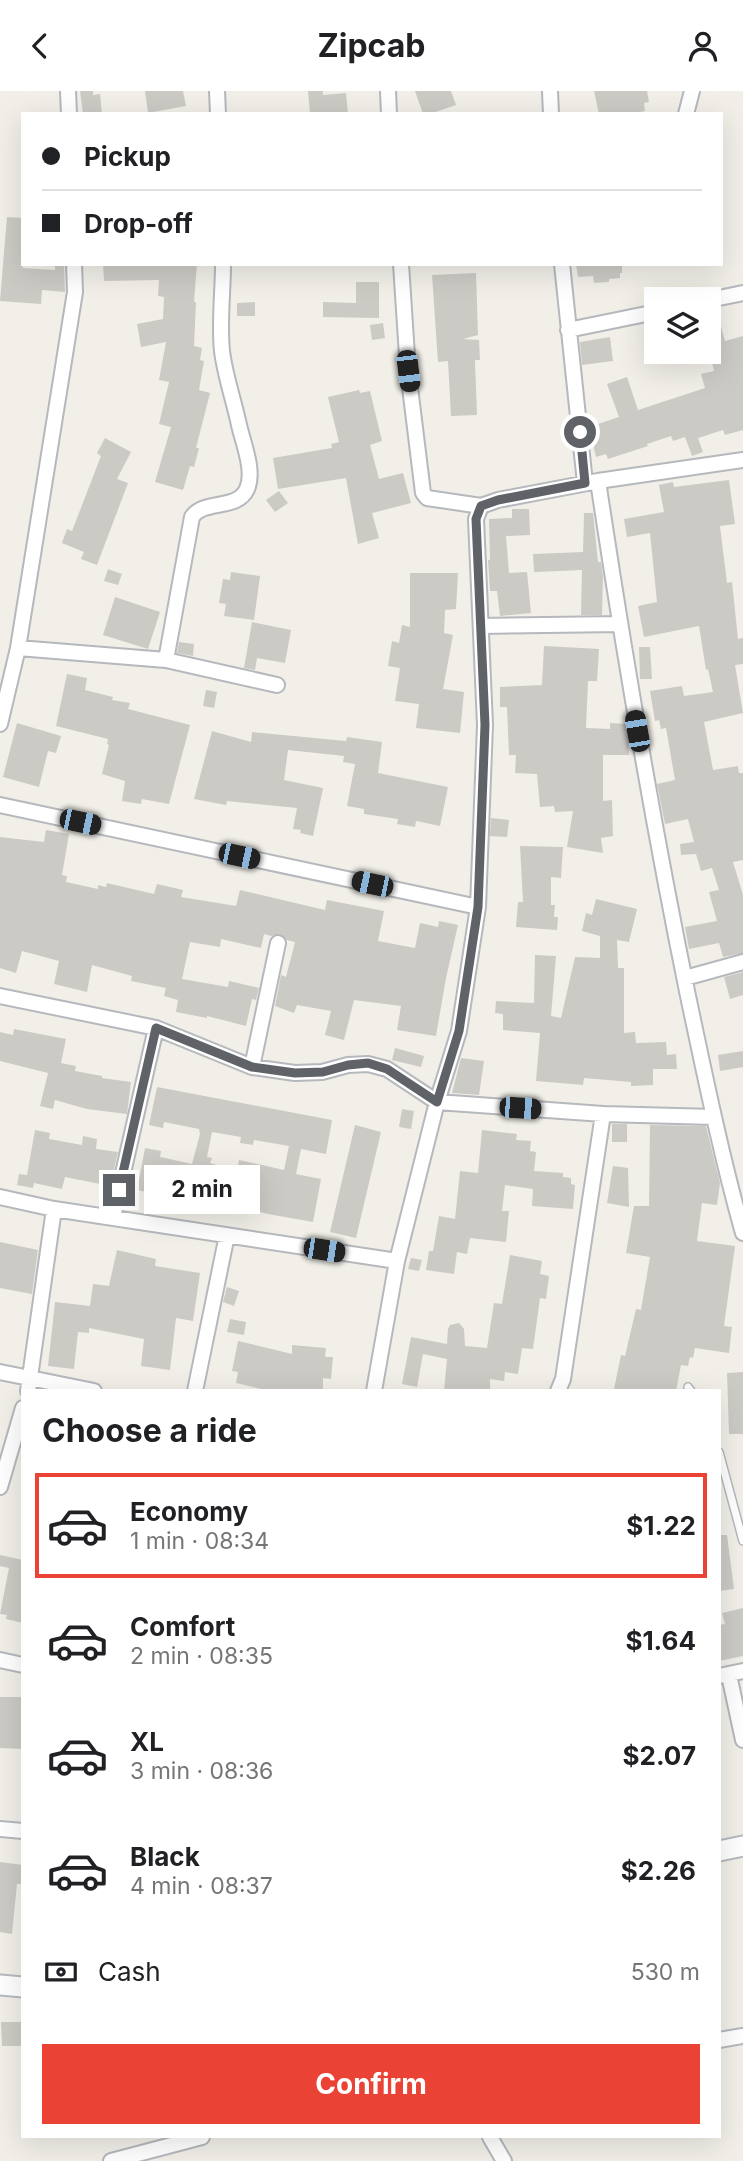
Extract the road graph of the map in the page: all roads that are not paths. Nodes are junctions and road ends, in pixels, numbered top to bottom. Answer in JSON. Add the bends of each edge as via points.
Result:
{"nodes":[{"id":1,"x":68,"y":91,"type":"edge"},
{"id":2,"x":217,"y":91,"type":"edge"},
{"id":3,"x":388,"y":91,"type":"edge"},
{"id":4,"x":550,"y":91,"type":"edge"},
{"id":5,"x":692,"y":91,"type":"edge"},
{"id":6,"x":69,"y":112,"type":"edge"},
{"id":7,"x":218,"y":112,"type":"edge"},
{"id":8,"x":389,"y":112,"type":"edge"},
{"id":9,"x":551,"y":112,"type":"edge"},
{"id":10,"x":687,"y":112,"type":"edge"},
{"id":11,"x":74,"y":266,"type":"edge"},
{"id":12,"x":223,"y":266,"type":"edge"},
{"id":13,"x":401,"y":266,"type":"edge"},
{"id":14,"x":562,"y":266,"type":"edge"},
{"id":15,"x":743,"y":293,"type":"edge"},
{"id":16,"x":721,"y":298,"type":"edge"},
{"id":17,"x":644,"y":314,"type":"edge"},
{"id":18,"x":568,"y":330,"type":"junction"},
{"id":19,"x":743,"y":460,"type":"edge"},
{"id":20,"x":592,"y":482,"type":"junction"},
{"id":21,"x":481,"y":506,"type":"junction"},
{"id":22,"x":620,"y":624,"type":"junction"},
{"id":23,"x":481,"y":626,"type":"junction"},
{"id":24,"x":18,"y":649,"type":"junction"},
{"id":25,"x":166,"y":660,"type":"junction"},
{"id":26,"x":277,"y":685,"type":"dead end"},
{"id":27,"x":0,"y":724,"type":"edge"},
{"id":28,"x":0,"y":805,"type":"edge"},
{"id":29,"x":478,"y":907,"type":"junction"},
{"id":30,"x":278,"y":943,"type":"dead end"},
{"id":31,"x":743,"y":962,"type":"edge"},
{"id":32,"x":685,"y":978,"type":"junction"},
{"id":33,"x":0,"y":996,"type":"edge"},
{"id":34,"x":156,"y":1028,"type":"junction"},
{"id":35,"x":252,"y":1067,"type":"junction"},
{"id":36,"x":437,"y":1102,"type":"junction"},
{"id":37,"x":603,"y":1114,"type":"junction"},
{"id":38,"x":714,"y":1118,"type":"junction"},
{"id":39,"x":0,"y":1197,"type":"edge"},
{"id":40,"x":54,"y":1209,"type":"junction"},
{"id":41,"x":113,"y":1217,"type":"junction"},
{"id":42,"x":742,"y":1228,"type":"edge"},
{"id":43,"x":227,"y":1235,"type":"junction"},
{"id":44,"x":397,"y":1261,"type":"junction"},
{"id":45,"x":0,"y":1372,"type":"edge"},
{"id":46,"x":29,"y":1385,"type":"edge"},
{"id":47,"x":72,"y":1389,"type":"edge"},
{"id":48,"x":195,"y":1389,"type":"edge"},
{"id":49,"x":374,"y":1389,"type":"edge"},
{"id":50,"x":559,"y":1389,"type":"edge"},
{"id":51,"x":21,"y":1415,"type":"edge"},
{"id":52,"x":721,"y":1459,"type":"edge"},
{"id":53,"x":0,"y":1487,"type":"edge"},
{"id":54,"x":743,"y":1541,"type":"edge"},
{"id":55,"x":0,"y":1660,"type":"edge"},
{"id":56,"x":21,"y":1665,"type":"edge"},
{"id":57,"x":731,"y":1674,"type":"edge"},
{"id":58,"x":743,"y":1740,"type":"edge"},
{"id":59,"x":0,"y":1829,"type":"edge"},
{"id":60,"x":21,"y":1831,"type":"edge"},
{"id":61,"x":743,"y":1846,"type":"edge"},
{"id":62,"x":721,"y":1851,"type":"edge"},
{"id":63,"x":0,"y":1985,"type":"edge"},
{"id":64,"x":21,"y":1987,"type":"edge"},
{"id":65,"x":743,"y":2036,"type":"edge"},
{"id":66,"x":721,"y":2040,"type":"edge"},
{"id":67,"x":198,"y":2138,"type":"edge"},
{"id":68,"x":491,"y":2138,"type":"edge"},
{"id":69,"x":111,"y":2161,"type":"edge"},
{"id":70,"x":504,"y":2161,"type":"edge"}],
"edges":[{"from":1,"to":6,"type":"street"},
{"from":2,"to":7,"type":"street"},
{"from":3,"to":8,"type":"street"},
{"from":4,"to":9,"type":"street"},
{"from":5,"to":10,"type":"street"},
{"from":11,"to":24,"type":"street","via":[[75,292]]},
{"from":12,"to":25,"type":"street","via":[[222,350],[249,483],[242,496],[200,509],[192,517]]},
{"from":13,"to":21,"type":"street","via":[[423,493],[428,498]]},
{"from":14,"to":18,"type":"street"},
{"from":15,"to":16,"type":"street"},
{"from":17,"to":18,"type":"street"},
{"from":18,"to":20,"type":"street"},
{"from":19,"to":20,"type":"street"},
{"from":20,"to":21,"type":"street"},
{"from":20,"to":22,"type":"street"},
{"from":21,"to":23,"type":"street","via":[[476,519]]},
{"from":22,"to":23,"type":"street"},
{"from":22,"to":32,"type":"street"},
{"from":23,"to":29,"type":"street","via":[[485,725]]},
{"from":24,"to":25,"type":"street"},
{"from":24,"to":27,"type":"street"},
{"from":25,"to":26,"type":"street"},
{"from":28,"to":29,"type":"street"},
{"from":29,"to":36,"type":"street","via":[[459,1031]]},
{"from":30,"to":35,"type":"street"},
{"from":31,"to":32,"type":"street"},
{"from":32,"to":38,"type":"street"},
{"from":33,"to":34,"type":"street"},
{"from":34,"to":35,"type":"street"},
{"from":34,"to":41,"type":"street"},
{"from":35,"to":36,"type":"street","via":[[295,1073],[368,1063],[387,1069]]},
{"from":36,"to":37,"type":"street"},
{"from":36,"to":44,"type":"street"},
{"from":37,"to":38,"type":"street"},
{"from":37,"to":50,"type":"street"},
{"from":38,"to":42,"type":"street"},
{"from":39,"to":40,"type":"street"},
{"from":40,"to":41,"type":"street"},
{"from":40,"to":46,"type":"street"},
{"from":41,"to":43,"type":"street"},
{"from":43,"to":44,"type":"street"},
{"from":43,"to":48,"type":"street"},
{"from":44,"to":49,"type":"street"},
{"from":45,"to":46,"type":"street"},
{"from":46,"to":47,"type":"street"},
{"from":51,"to":53,"type":"street"},
{"from":52,"to":54,"type":"lane"},
{"from":55,"to":56,"type":"street"},
{"from":57,"to":58,"type":"street"},
{"from":59,"to":60,"type":"street"},
{"from":61,"to":62,"type":"street"},
{"from":63,"to":64,"type":"street"},
{"from":65,"to":66,"type":"street"},
{"from":67,"to":69,"type":"street"},
{"from":68,"to":70,"type":"street"}]}
